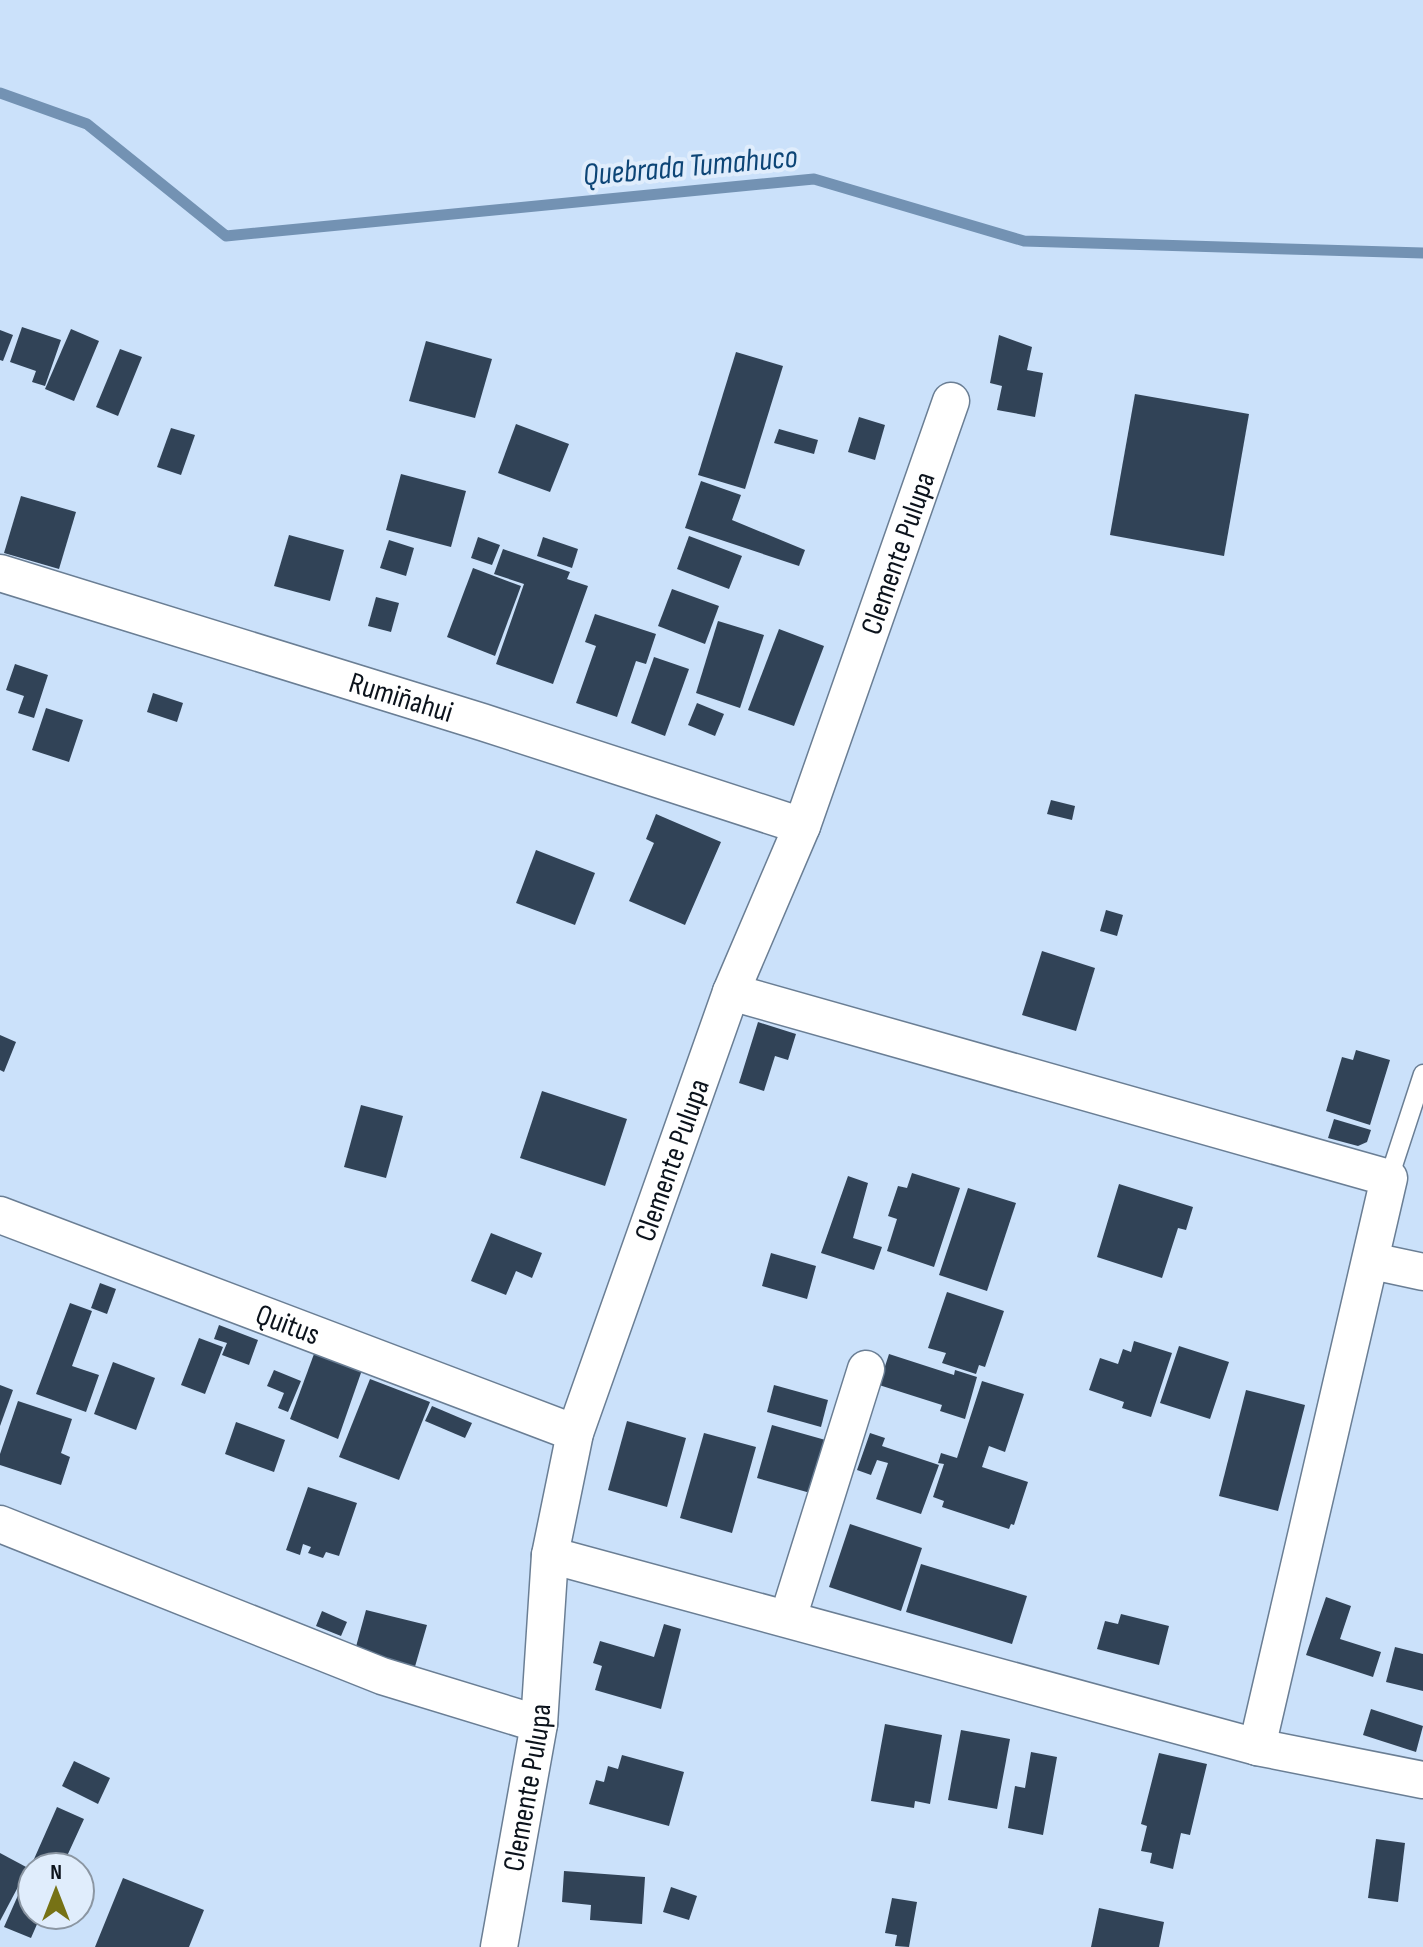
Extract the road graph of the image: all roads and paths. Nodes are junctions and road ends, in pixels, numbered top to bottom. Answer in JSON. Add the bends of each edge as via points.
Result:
{"nodes":[{"id":1,"x":951,"y":401,"type":"dead end"},
{"id":2,"x":0,"y":573,"type":"edge"},
{"id":3,"x":802,"y":826,"type":"junction"},
{"id":4,"x":731,"y":992,"type":"junction"},
{"id":5,"x":1423,"y":1074,"type":"edge"},
{"id":6,"x":1389,"y":1178,"type":"junction"},
{"id":7,"x":0,"y":1215,"type":"edge"},
{"id":8,"x":1372,"y":1261,"type":"junction"},
{"id":9,"x":1423,"y":1272,"type":"edge"},
{"id":10,"x":866,"y":1369,"type":"dead end"},
{"id":11,"x":575,"y":1433,"type":"junction"},
{"id":12,"x":0,"y":1524,"type":"edge"},
{"id":13,"x":550,"y":1555,"type":"junction"},
{"id":14,"x":788,"y":1618,"type":"junction"},
{"id":15,"x":539,"y":1724,"type":"junction"},
{"id":16,"x":1257,"y":1747,"type":"junction"},
{"id":17,"x":1423,"y":1780,"type":"edge"},
{"id":18,"x":499,"y":1947,"type":"edge"}],
"edges":[{"from":1,"to":3,"type":"street","name":"Clemente Pulupa"},
{"from":2,"to":3,"type":"street","name":"Rumiñahui"},
{"from":3,"to":4,"type":"street","name":"Clemente Pulupa"},
{"from":4,"to":6,"type":"street"},
{"from":4,"to":11,"type":"street","name":"Clemente Pulupa"},
{"from":5,"to":6,"type":"lane"},
{"from":6,"to":8,"type":"street"},
{"from":7,"to":11,"type":"street","name":"Quitus"},
{"from":8,"to":9,"type":"street"},
{"from":8,"to":16,"type":"street"},
{"from":10,"to":14,"type":"street"},
{"from":11,"to":13,"type":"street","name":"Clemente Pulupa"},
{"from":12,"to":15,"type":"street","via":[[382,1676]]},
{"from":13,"to":14,"type":"street"},
{"from":13,"to":15,"type":"street","name":"Clemente Pulupa"},
{"from":14,"to":16,"type":"street"},
{"from":15,"to":18,"type":"street","name":"Clemente Pulupa"},
{"from":16,"to":17,"type":"street"}]}
